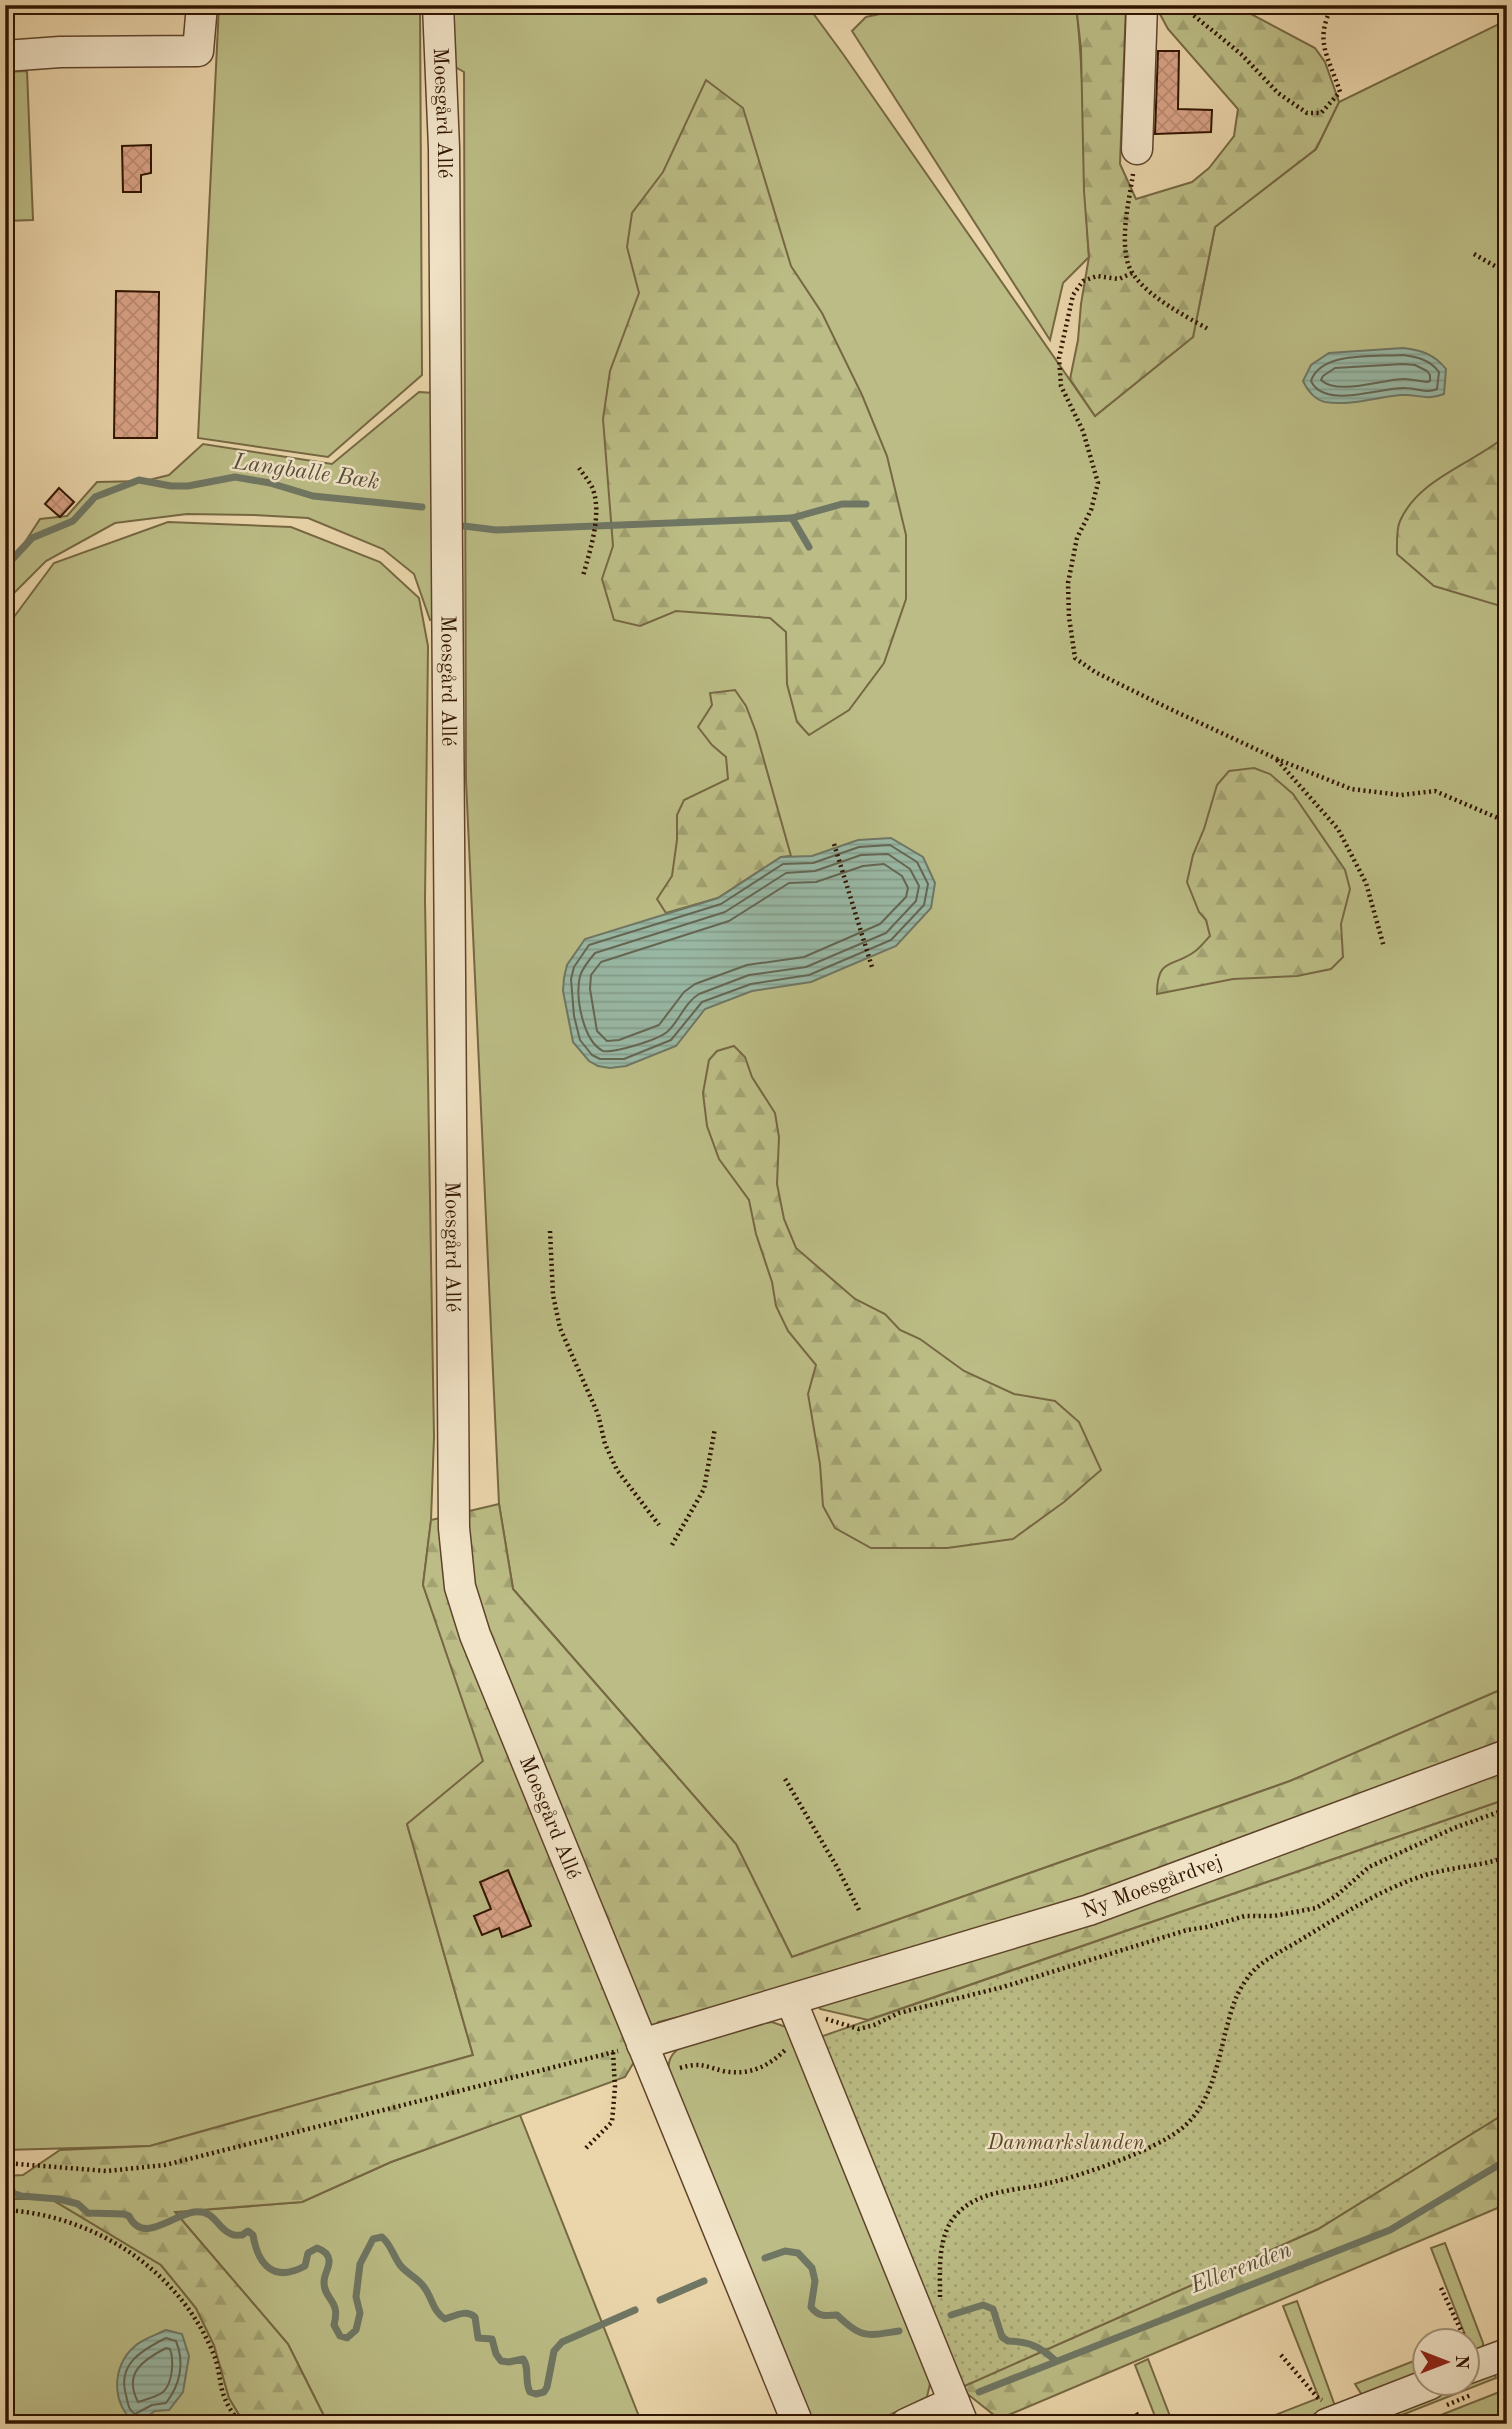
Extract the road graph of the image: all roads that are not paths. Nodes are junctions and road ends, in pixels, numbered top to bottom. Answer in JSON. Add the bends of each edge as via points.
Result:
{"nodes":[{"id":1,"x":202,"y":5,"type":"edge"},
{"id":2,"x":438,"y":5,"type":"edge"},
{"id":3,"x":1142,"y":5,"type":"edge"},
{"id":4,"x":5,"y":56,"type":"edge"},
{"id":5,"x":1137,"y":149,"type":"road end"},
{"id":6,"x":1507,"y":1755,"type":"edge"},
{"id":7,"x":795,"y":2012,"type":"junction"},
{"id":8,"x":642,"y":2044,"type":"junction"},
{"id":9,"x":1507,"y":2354,"type":"edge"},
{"id":10,"x":1480,"y":2375,"type":"edge"},
{"id":11,"x":1410,"y":2398,"type":"edge"},
{"id":12,"x":1322,"y":2410,"type":"edge"},
{"id":13,"x":959,"y":2413,"type":"edge"},
{"id":14,"x":798,"y":2424,"type":"edge"},
{"id":15,"x":906,"y":2424,"type":"edge"}],
"edges":[{"from":1,"to":4,"type":"street","via":[[198,51]]},
{"from":2,"to":8,"type":"street","name":"Moesgård Allé","via":[[444,148],[454,1528],[460,1587],[474,1635]]},
{"from":3,"to":5,"type":"street"},
{"from":6,"to":7,"type":"street","name":"Ny Moesgårdvej","via":[[1089,1910]]},
{"from":7,"to":8,"type":"street","name":"Ny Moesgårdvej"},
{"from":7,"to":13,"type":"street"},
{"from":8,"to":14,"type":"street","name":"Moesgård Allé"},
{"from":9,"to":10,"type":"street"},
{"from":11,"to":12,"type":"street"},
{"from":13,"to":15,"type":"street"}]}
